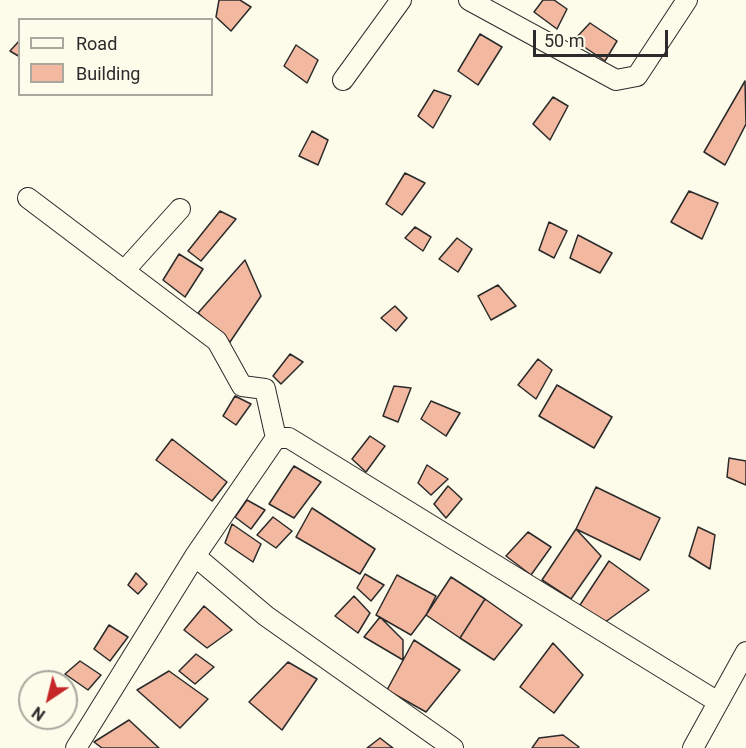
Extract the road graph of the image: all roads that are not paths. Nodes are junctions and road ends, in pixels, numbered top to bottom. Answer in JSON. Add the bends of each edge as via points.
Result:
{"nodes":[{"id":1,"x":401,"y":0,"type":"edge"},
{"id":2,"x":469,"y":0,"type":"edge"},
{"id":3,"x":687,"y":0,"type":"edge"},
{"id":4,"x":343,"y":80,"type":"dead end"},
{"id":5,"x":28,"y":198,"type":"dead end"},
{"id":6,"x":180,"y":209,"type":"dead end"},
{"id":7,"x":124,"y":271,"type":"junction"},
{"id":8,"x":276,"y":438,"type":"junction"},
{"id":9,"x":195,"y":556,"type":"junction"},
{"id":10,"x":746,"y":652,"type":"edge"},
{"id":11,"x":718,"y":702,"type":"junction"},
{"id":12,"x":76,"y":748,"type":"edge"},
{"id":13,"x":453,"y":748,"type":"edge"},
{"id":14,"x":693,"y":748,"type":"edge"}],
"edges":[{"from":1,"to":4,"type":"street"},
{"from":2,"to":3,"type":"street","via":[[616,81],[637,76]]},
{"from":5,"to":7,"type":"street"},
{"from":6,"to":7,"type":"street"},
{"from":7,"to":8,"type":"street","via":[[217,341],[242,386],[265,389]]},
{"from":8,"to":9,"type":"street"},
{"from":8,"to":11,"type":"street","via":[[289,438]]},
{"from":9,"to":12,"type":"street"},
{"from":9,"to":13,"type":"street","via":[[266,616]]},
{"from":10,"to":11,"type":"street"},
{"from":11,"to":14,"type":"street"}]}
